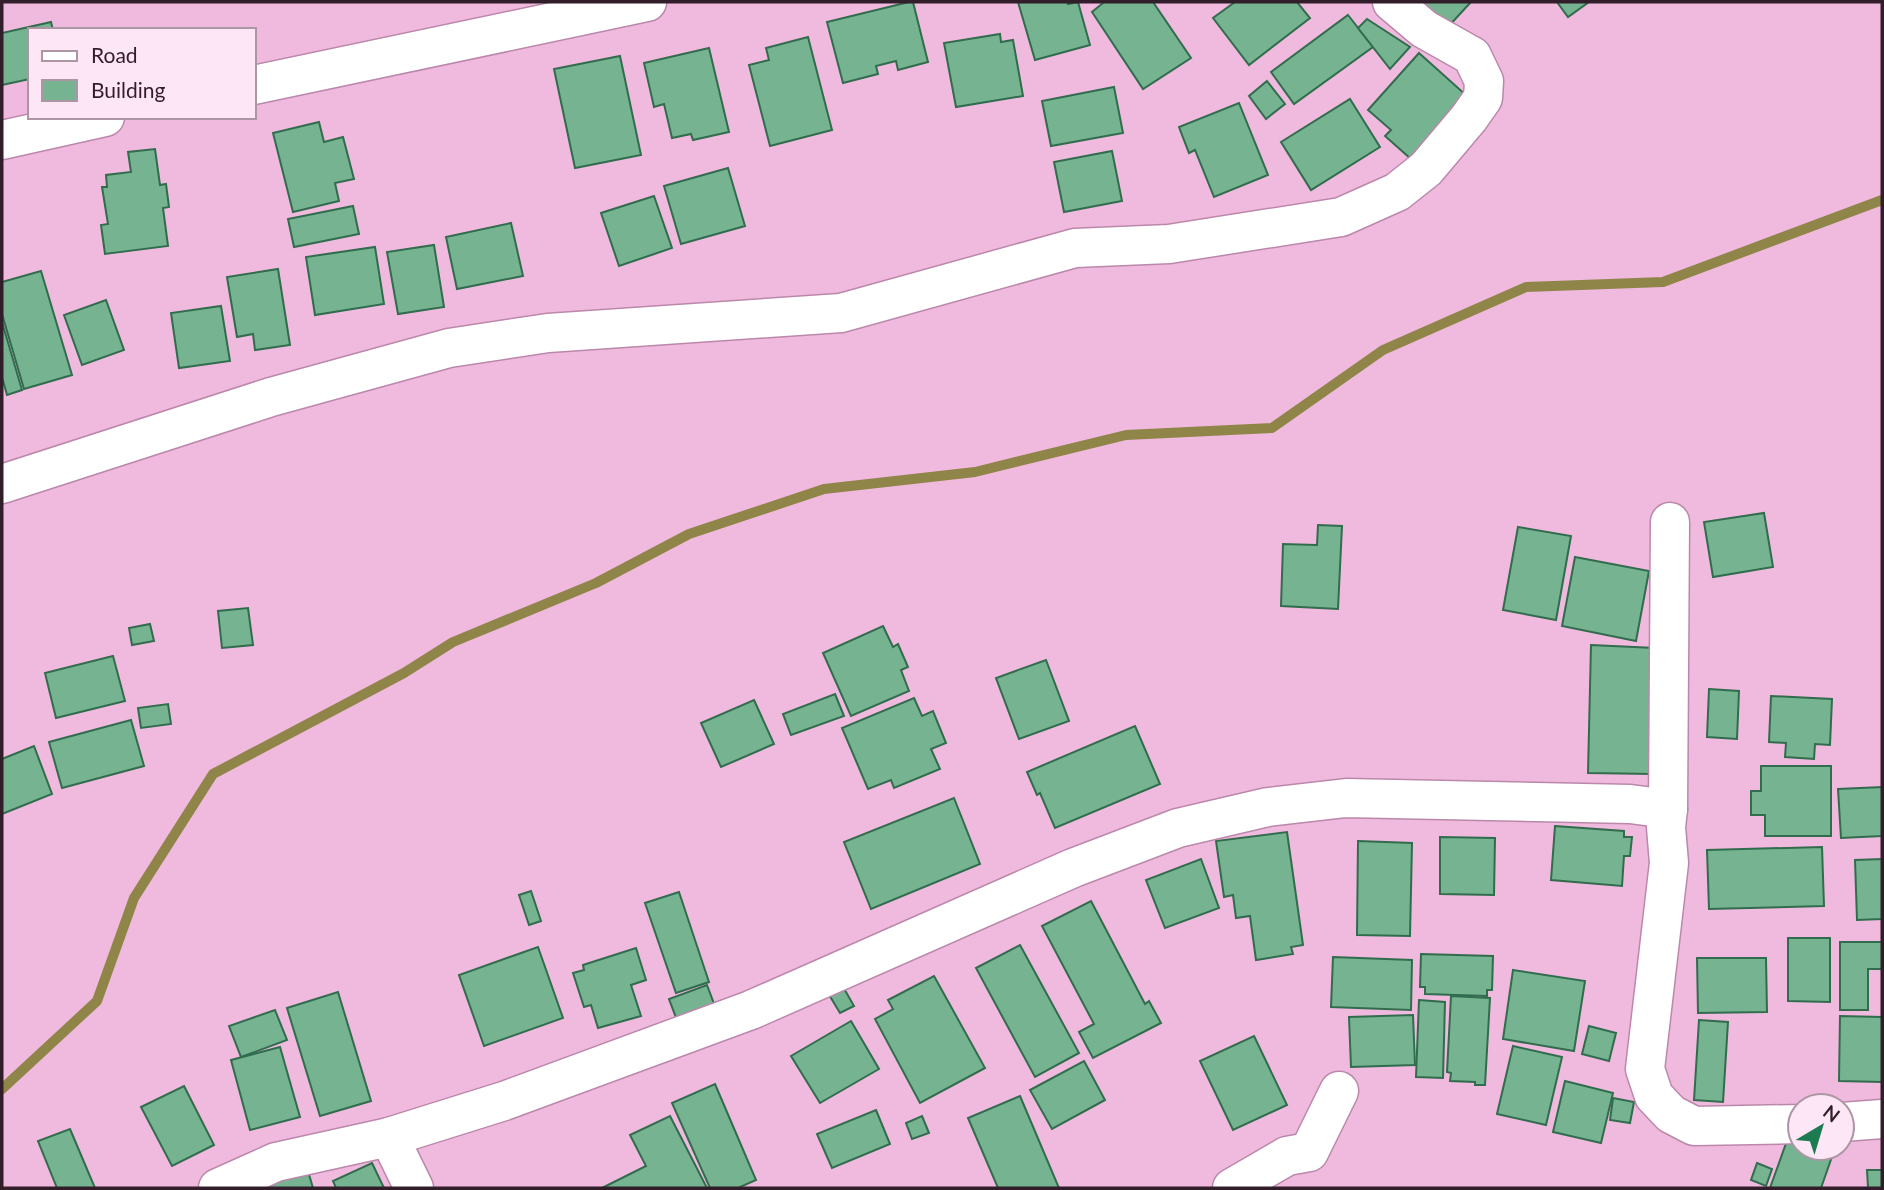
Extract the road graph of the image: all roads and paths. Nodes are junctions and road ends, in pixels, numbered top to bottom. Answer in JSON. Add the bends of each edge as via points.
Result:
{"nodes":[{"id":1,"x":647,"y":2,"type":"edge"},
{"id":2,"x":1392,"y":2,"type":"edge"},
{"id":3,"x":256,"y":85,"type":"edge"},
{"id":4,"x":96,"y":119,"type":"edge"},
{"id":5,"x":2,"y":140,"type":"edge"},
{"id":6,"x":2,"y":484,"type":"edge"},
{"id":7,"x":1670,"y":522,"type":"dead end"},
{"id":8,"x":1668,"y":809,"type":"junction"},
{"id":9,"x":1339,"y":1091,"type":"dead end"},
{"id":10,"x":1882,"y":1119,"type":"edge"},
{"id":11,"x":1856,"y":1121,"type":"edge"},
{"id":12,"x":1786,"y":1124,"type":"edge"},
{"id":13,"x":389,"y":1137,"type":"junction"},
{"id":14,"x":218,"y":1188,"type":"edge"},
{"id":15,"x":414,"y":1188,"type":"edge"},
{"id":16,"x":1232,"y":1188,"type":"edge"}],
"edges":[{"from":1,"to":3,"type":"street"},
{"from":2,"to":6,"type":"street","via":[[1424,29],[1472,56],[1484,81],[1483,98],[1426,169],[1397,192],[1341,217],[1169,244],[1075,248],[841,313],[548,333],[449,348],[271,397]]},
{"from":4,"to":5,"type":"street"},
{"from":7,"to":8,"type":"street"},
{"from":8,"to":12,"type":"street","via":[[1669,863],[1645,1069],[1654,1097],[1671,1114],[1694,1126]]},
{"from":8,"to":13,"type":"street","via":[[1630,804],[1346,798],[1268,807],[1178,828],[1073,868],[751,1010],[504,1101]]},
{"from":9,"to":16,"type":"street","via":[[1309,1152],[1287,1156]]},
{"from":10,"to":11,"type":"street"},
{"from":13,"to":14,"type":"street","via":[[276,1162]]},
{"from":13,"to":15,"type":"street"}]}
